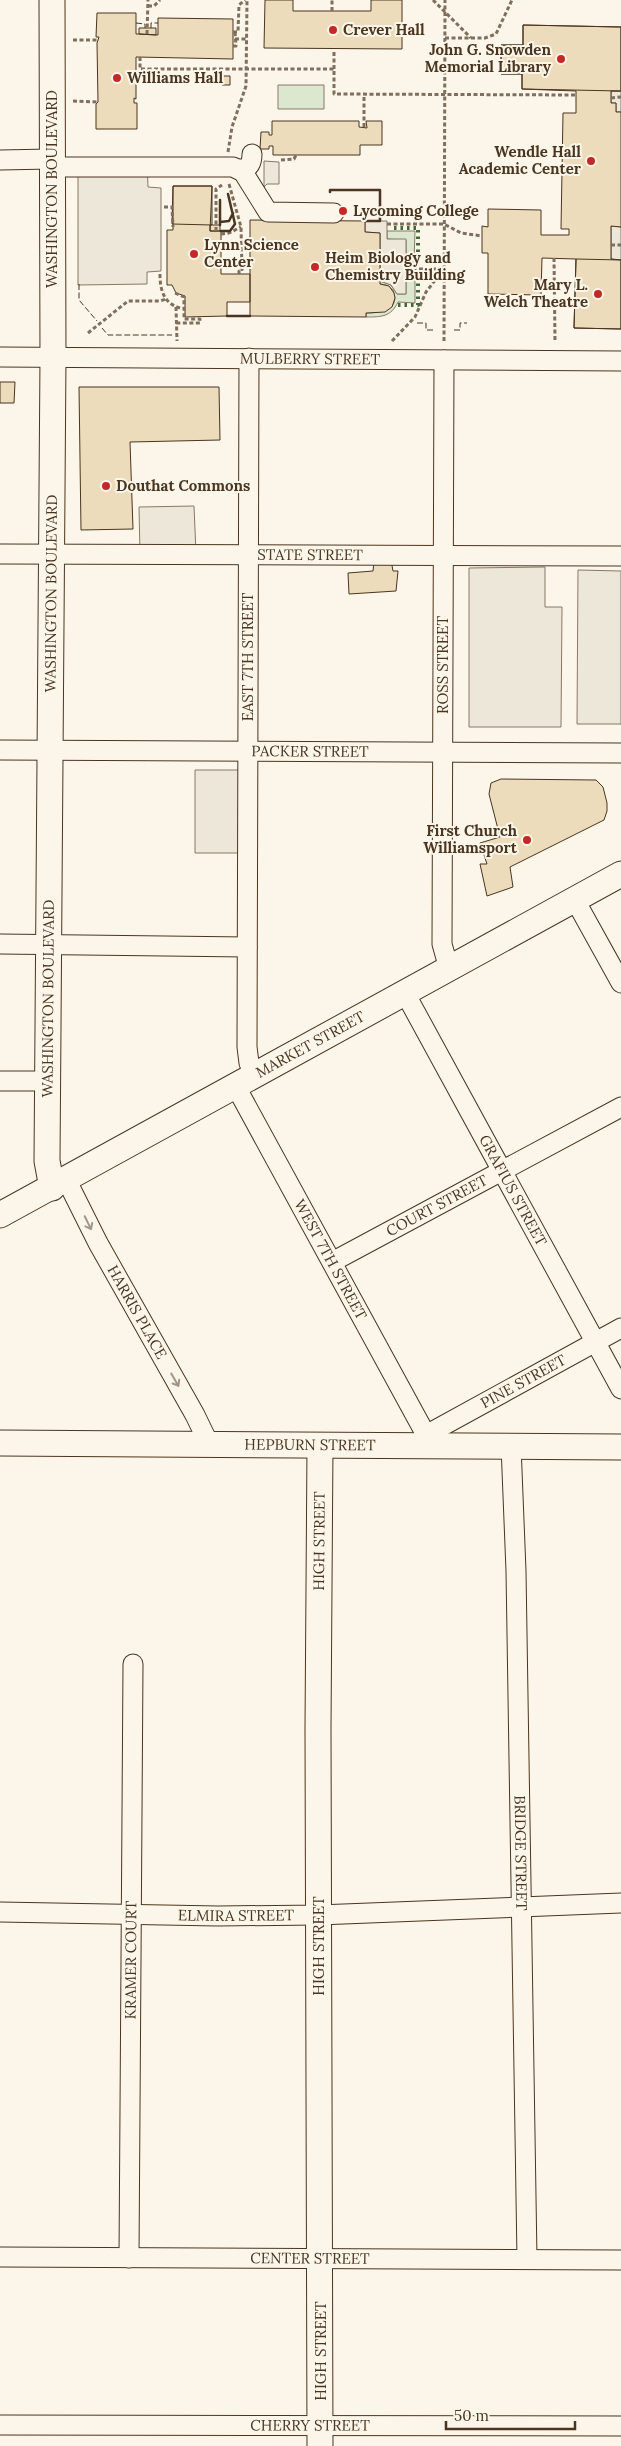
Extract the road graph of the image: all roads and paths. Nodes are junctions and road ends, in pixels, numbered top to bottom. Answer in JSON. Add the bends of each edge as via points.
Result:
{"nodes":[{"id":1,"x":52,"y":0,"type":"edge"},
{"id":2,"x":148,"y":0,"type":"edge"},
{"id":3,"x":160,"y":0,"type":"edge"},
{"id":4,"x":246,"y":0,"type":"edge"},
{"id":5,"x":332,"y":0,"type":"edge"},
{"id":6,"x":433,"y":0,"type":"edge"},
{"id":7,"x":445,"y":0,"type":"edge"},
{"id":8,"x":512,"y":0,"type":"edge"},
{"id":9,"x":148,"y":6,"type":"junction"},
{"id":10,"x":332,"y":11,"type":"dead end"},
{"id":11,"x":445,"y":12,"type":"junction"},
{"id":12,"x":147,"y":34,"type":"dead end"},
{"id":13,"x":445,"y":38,"type":"junction"},
{"id":14,"x":471,"y":38,"type":"junction"},
{"id":15,"x":236,"y":39,"type":"junction"},
{"id":16,"x":247,"y":39,"type":"junction"},
{"id":17,"x":73,"y":40,"type":"dead end"},
{"id":18,"x":99,"y":40,"type":"dead end"},
{"id":19,"x":233,"y":46,"type":"dead end"},
{"id":20,"x":334,"y":52,"type":"dead end"},
{"id":21,"x":140,"y":57,"type":"dead end"},
{"id":22,"x":247,"y":69,"type":"junction"},
{"id":23,"x":334,"y":70,"type":"junction"},
{"id":24,"x":364,"y":94,"type":"junction"},
{"id":25,"x":445,"y":95,"type":"junction"},
{"id":26,"x":576,"y":95,"type":"dead end"},
{"id":27,"x":621,"y":97,"type":"edge"},
{"id":28,"x":611,"y":98,"type":"dead end"},
{"id":29,"x":73,"y":101,"type":"dead end"},
{"id":30,"x":98,"y":102,"type":"dead end"},
{"id":31,"x":364,"y":127,"type":"dead end"},
{"id":32,"x":252,"y":154,"type":"dead end"},
{"id":33,"x":296,"y":155,"type":"dead end"},
{"id":34,"x":0,"y":160,"type":"edge"},
{"id":35,"x":281,"y":160,"type":"dead end"},
{"id":36,"x":51,"y":163,"type":"junction"},
{"id":37,"x":234,"y":164,"type":"junction"},
{"id":38,"x":164,"y":207,"type":"dead end"},
{"id":39,"x":334,"y":213,"type":"dead end"},
{"id":40,"x":387,"y":224,"type":"dead end"},
{"id":41,"x":444,"y":224,"type":"junction"},
{"id":42,"x":173,"y":227,"type":"dead end"},
{"id":43,"x":241,"y":227,"type":"junction"},
{"id":44,"x":216,"y":231,"type":"dead end"},
{"id":45,"x":221,"y":234,"type":"dead end"},
{"id":46,"x":482,"y":236,"type":"dead end"},
{"id":47,"x":611,"y":245,"type":"dead end"},
{"id":48,"x":621,"y":245,"type":"edge"},
{"id":49,"x":554,"y":258,"type":"dead end"},
{"id":50,"x":250,"y":259,"type":"dead end"},
{"id":51,"x":242,"y":260,"type":"junction"},
{"id":52,"x":406,"y":269,"type":"dead end"},
{"id":53,"x":444,"y":269,"type":"junction"},
{"id":54,"x":160,"y":274,"type":"dead end"},
{"id":55,"x":239,"y":274,"type":"dead end"},
{"id":56,"x":167,"y":300,"type":"junction"},
{"id":57,"x":176,"y":323,"type":"junction"},
{"id":58,"x":88,"y":333,"type":"dead end"},
{"id":59,"x":176,"y":341,"type":"dead end"},
{"id":60,"x":392,"y":341,"type":"dead end"},
{"id":61,"x":555,"y":341,"type":"dead end"},
{"id":62,"x":444,"y":350,"type":"junction"},
{"id":63,"x":0,"y":357,"type":"edge"},
{"id":64,"x":53,"y":357,"type":"junction"},
{"id":65,"x":249,"y":358,"type":"junction"},
{"id":66,"x":621,"y":361,"type":"edge"},
{"id":67,"x":248,"y":553,"type":"junction"},
{"id":68,"x":0,"y":554,"type":"edge"},
{"id":69,"x":52,"y":554,"type":"junction"},
{"id":70,"x":444,"y":556,"type":"junction"},
{"id":71,"x":621,"y":556,"type":"edge"},
{"id":72,"x":0,"y":750,"type":"edge"},
{"id":73,"x":50,"y":750,"type":"junction"},
{"id":74,"x":442,"y":751,"type":"junction"},
{"id":75,"x":248,"y":752,"type":"junction"},
{"id":76,"x":621,"y":753,"type":"edge"},
{"id":77,"x":621,"y":874,"type":"edge"},
{"id":78,"x":576,"y":900,"type":"junction"},
{"id":79,"x":0,"y":944,"type":"edge"},
{"id":80,"x":48,"y":944,"type":"junction"},
{"id":81,"x":247,"y":947,"type":"junction"},
{"id":82,"x":450,"y":969,"type":"junction"},
{"id":83,"x":621,"y":983,"type":"edge"},
{"id":84,"x":405,"y":993,"type":"junction"},
{"id":85,"x":245,"y":1079,"type":"junction"},
{"id":86,"x":0,"y":1081,"type":"edge"},
{"id":87,"x":47,"y":1081,"type":"junction"},
{"id":88,"x":621,"y":1107,"type":"edge"},
{"id":89,"x":502,"y":1171,"type":"junction"},
{"id":90,"x":59,"y":1184,"type":"junction"},
{"id":91,"x":0,"y":1215,"type":"edge"},
{"id":92,"x":332,"y":1262,"type":"junction"},
{"id":93,"x":621,"y":1328,"type":"edge"},
{"id":94,"x":595,"y":1342,"type":"junction"},
{"id":95,"x":621,"y":1389,"type":"edge"},
{"id":96,"x":426,"y":1440,"type":"junction"},
{"id":97,"x":0,"y":1443,"type":"edge"},
{"id":98,"x":210,"y":1446,"type":"junction"},
{"id":99,"x":320,"y":1446,"type":"junction"},
{"id":100,"x":511,"y":1446,"type":"junction"},
{"id":101,"x":621,"y":1447,"type":"edge"},
{"id":102,"x":133,"y":1664,"type":"dead end"},
{"id":103,"x":621,"y":1902,"type":"edge"},
{"id":104,"x":521,"y":1906,"type":"junction"},
{"id":105,"x":0,"y":1912,"type":"edge"},
{"id":106,"x":132,"y":1914,"type":"junction"},
{"id":107,"x":318,"y":1915,"type":"junction"},
{"id":108,"x":0,"y":2257,"type":"edge"},
{"id":109,"x":129,"y":2258,"type":"junction"},
{"id":110,"x":321,"y":2258,"type":"junction"},
{"id":111,"x":527,"y":2259,"type":"junction"},
{"id":112,"x":621,"y":2260,"type":"edge"},
{"id":113,"x":0,"y":2425,"type":"edge"},
{"id":114,"x":621,"y":2426,"type":"edge"},
{"id":115,"x":320,"y":2436,"type":"edge"}],
"edges":[{"from":1,"to":36,"type":"main road","name":"WASHINGTON BOULEVARD"},
{"from":2,"to":9,"type":"path"},
{"from":3,"to":9,"type":"path","via":[[154,6]]},
{"from":4,"to":15,"type":"path","via":[[239,4],[238,32],[234,32]]},
{"from":4,"to":16,"type":"path"},
{"from":5,"to":10,"type":"path"},
{"from":6,"to":11,"type":"path"},
{"from":7,"to":11,"type":"path"},
{"from":8,"to":14,"type":"path","via":[[496,34]]},
{"from":9,"to":12,"type":"path"},
{"from":11,"to":13,"type":"path"},
{"from":11,"to":14,"type":"path"},
{"from":13,"to":14,"type":"path"},
{"from":13,"to":25,"type":"path"},
{"from":15,"to":16,"type":"path"},
{"from":15,"to":19,"type":"path","via":[[236,46]]},
{"from":16,"to":22,"type":"path"},
{"from":17,"to":18,"type":"path"},
{"from":20,"to":23,"type":"path"},
{"from":21,"to":22,"type":"path","via":[[140,69]]},
{"from":22,"to":23,"type":"path"},
{"from":22,"to":37,"type":"path","via":[[246,86],[232,127]]},
{"from":23,"to":24,"type":"path","via":[[334,94]]},
{"from":24,"to":25,"type":"path"},
{"from":24,"to":31,"type":"path"},
{"from":25,"to":26,"type":"path"},
{"from":25,"to":41,"type":"path"},
{"from":27,"to":28,"type":"path"},
{"from":29,"to":30,"type":"path"},
{"from":32,"to":37,"type":"street","via":[[246,168]]},
{"from":33,"to":35,"type":"path","via":[[294,160]]},
{"from":34,"to":36,"type":"street"},
{"from":36,"to":37,"type":"street","via":[[233,167]]},
{"from":36,"to":64,"type":"main road","name":"WASHINGTON BOULEVARD"},
{"from":37,"to":39,"type":"street","via":[[268,212]]},
{"from":38,"to":42,"type":"path","via":[[172,207]]},
{"from":40,"to":41,"type":"path"},
{"from":41,"to":46,"type":"path","via":[[461,233]]},
{"from":41,"to":53,"type":"path"},
{"from":43,"to":44,"type":"path","via":[[228,181],[216,189]]},
{"from":43,"to":45,"type":"path"},
{"from":43,"to":51,"type":"path"},
{"from":47,"to":48,"type":"path"},
{"from":49,"to":61,"type":"path"},
{"from":50,"to":51,"type":"path"},
{"from":51,"to":55,"type":"path"},
{"from":52,"to":53,"type":"path"},
{"from":53,"to":60,"type":"path","via":[[426,292],[412,321]]},
{"from":53,"to":62,"type":"path"},
{"from":54,"to":56,"type":"path","via":[[161,289]]},
{"from":56,"to":57,"type":"path","via":[[178,308]]},
{"from":56,"to":57,"type":"path","via":[[176,293],[184,297],[184,319],[200,319],[200,323]]},
{"from":56,"to":58,"type":"path","via":[[128,301]]},
{"from":57,"to":59,"type":"path"},
{"from":62,"to":65,"type":"street","name":"MULBERRY STREET"},
{"from":62,"to":66,"type":"street","name":"MULBERRY STREET"},
{"from":62,"to":70,"type":"street","name":"ROSS STREET"},
{"from":63,"to":64,"type":"street","name":"MULBERRY STREET"},
{"from":64,"to":65,"type":"street","name":"MULBERRY STREET"},
{"from":64,"to":69,"type":"main road","name":"WASHINGTON BOULEVARD"},
{"from":65,"to":67,"type":"street","name":"EAST 7TH STREET"},
{"from":67,"to":69,"type":"street","name":"STATE STREET"},
{"from":67,"to":70,"type":"street","name":"STATE STREET"},
{"from":67,"to":75,"type":"street","name":"EAST 7TH STREET"},
{"from":68,"to":69,"type":"street","name":"STATE STREET"},
{"from":69,"to":73,"type":"main road","name":"WASHINGTON BOULEVARD"},
{"from":70,"to":71,"type":"street","name":"STATE STREET"},
{"from":70,"to":74,"type":"street","name":"ROSS STREET"},
{"from":72,"to":73,"type":"street","name":"PACKER STREET"},
{"from":73,"to":75,"type":"street","name":"PACKER STREET"},
{"from":73,"to":80,"type":"main road","name":"WASHINGTON BOULEVARD"},
{"from":74,"to":75,"type":"street","name":"PACKER STREET"},
{"from":74,"to":76,"type":"street","name":"PACKER STREET"},
{"from":74,"to":82,"type":"street","name":"ROSS STREET","via":[[442,944]]},
{"from":75,"to":81,"type":"street","name":"EAST 7TH STREET"},
{"from":77,"to":78,"type":"main road","name":"MARKET STREET"},
{"from":78,"to":82,"type":"main road","name":"MARKET STREET"},
{"from":78,"to":83,"type":"street"},
{"from":79,"to":80,"type":"street"},
{"from":80,"to":81,"type":"street"},
{"from":80,"to":87,"type":"main road","name":"WASHINGTON BOULEVARD"},
{"from":81,"to":85,"type":"street","name":"EAST 7TH STREET","via":[[249,1063]]},
{"from":82,"to":84,"type":"main road","name":"MARKET STREET"},
{"from":84,"to":85,"type":"main road","name":"MARKET STREET"},
{"from":84,"to":89,"type":"street","name":"GRAFIUS STREET"},
{"from":85,"to":90,"type":"main road","name":"MARKET STREET"},
{"from":85,"to":92,"type":"street","name":"WEST 7TH STREET"},
{"from":86,"to":87,"type":"street"},
{"from":87,"to":90,"type":"main road","name":"WASHINGTON BOULEVARD","via":[[47,1161]]},
{"from":88,"to":89,"type":"street","name":"COURT STREET"},
{"from":89,"to":92,"type":"street","name":"COURT STREET"},
{"from":89,"to":94,"type":"street","name":"GRAFIUS STREET"},
{"from":90,"to":91,"type":"main road","name":"MARKET STREET"},
{"from":90,"to":98,"type":"street","name":"HARRIS PLACE","one_way":true,"via":[[98,1243]]},
{"from":92,"to":96,"type":"street","name":"WEST 7TH STREET"},
{"from":93,"to":94,"type":"street","name":"PINE STREET"},
{"from":94,"to":95,"type":"street","name":"GRAFIUS STREET"},
{"from":94,"to":96,"type":"street","name":"PINE STREET"},
{"from":96,"to":99,"type":"main road","name":"HEPBURN STREET"},
{"from":96,"to":100,"type":"main road","name":"HEPBURN STREET"},
{"from":97,"to":98,"type":"main road","name":"HEPBURN STREET"},
{"from":98,"to":99,"type":"main road","name":"HEPBURN STREET"},
{"from":99,"to":107,"type":"main road","name":"HIGH STREET"},
{"from":100,"to":101,"type":"main road","name":"HEPBURN STREET"},
{"from":100,"to":104,"type":"street","name":"BRIDGE STREET"},
{"from":102,"to":106,"type":"street","name":"KRAMER COURT"},
{"from":103,"to":104,"type":"street","name":"ELMIRA STREET"},
{"from":104,"to":107,"type":"street","name":"ELMIRA STREET"},
{"from":104,"to":111,"type":"street","name":"BRIDGE STREET"},
{"from":105,"to":106,"type":"street","name":"ELMIRA STREET"},
{"from":106,"to":107,"type":"street","name":"ELMIRA STREET"},
{"from":106,"to":109,"type":"street","name":"KRAMER COURT"},
{"from":107,"to":110,"type":"main road","name":"HIGH STREET"},
{"from":108,"to":109,"type":"street","name":"CENTER STREET"},
{"from":109,"to":110,"type":"street","name":"CENTER STREET"},
{"from":110,"to":111,"type":"street","name":"CENTER STREET"},
{"from":110,"to":115,"type":"main road","name":"HIGH STREET"},
{"from":111,"to":112,"type":"street","name":"CENTER STREET"},
{"from":113,"to":115,"type":"street","name":"CHERRY STREET"},
{"from":114,"to":115,"type":"street","name":"CHERRY STREET"}]}
